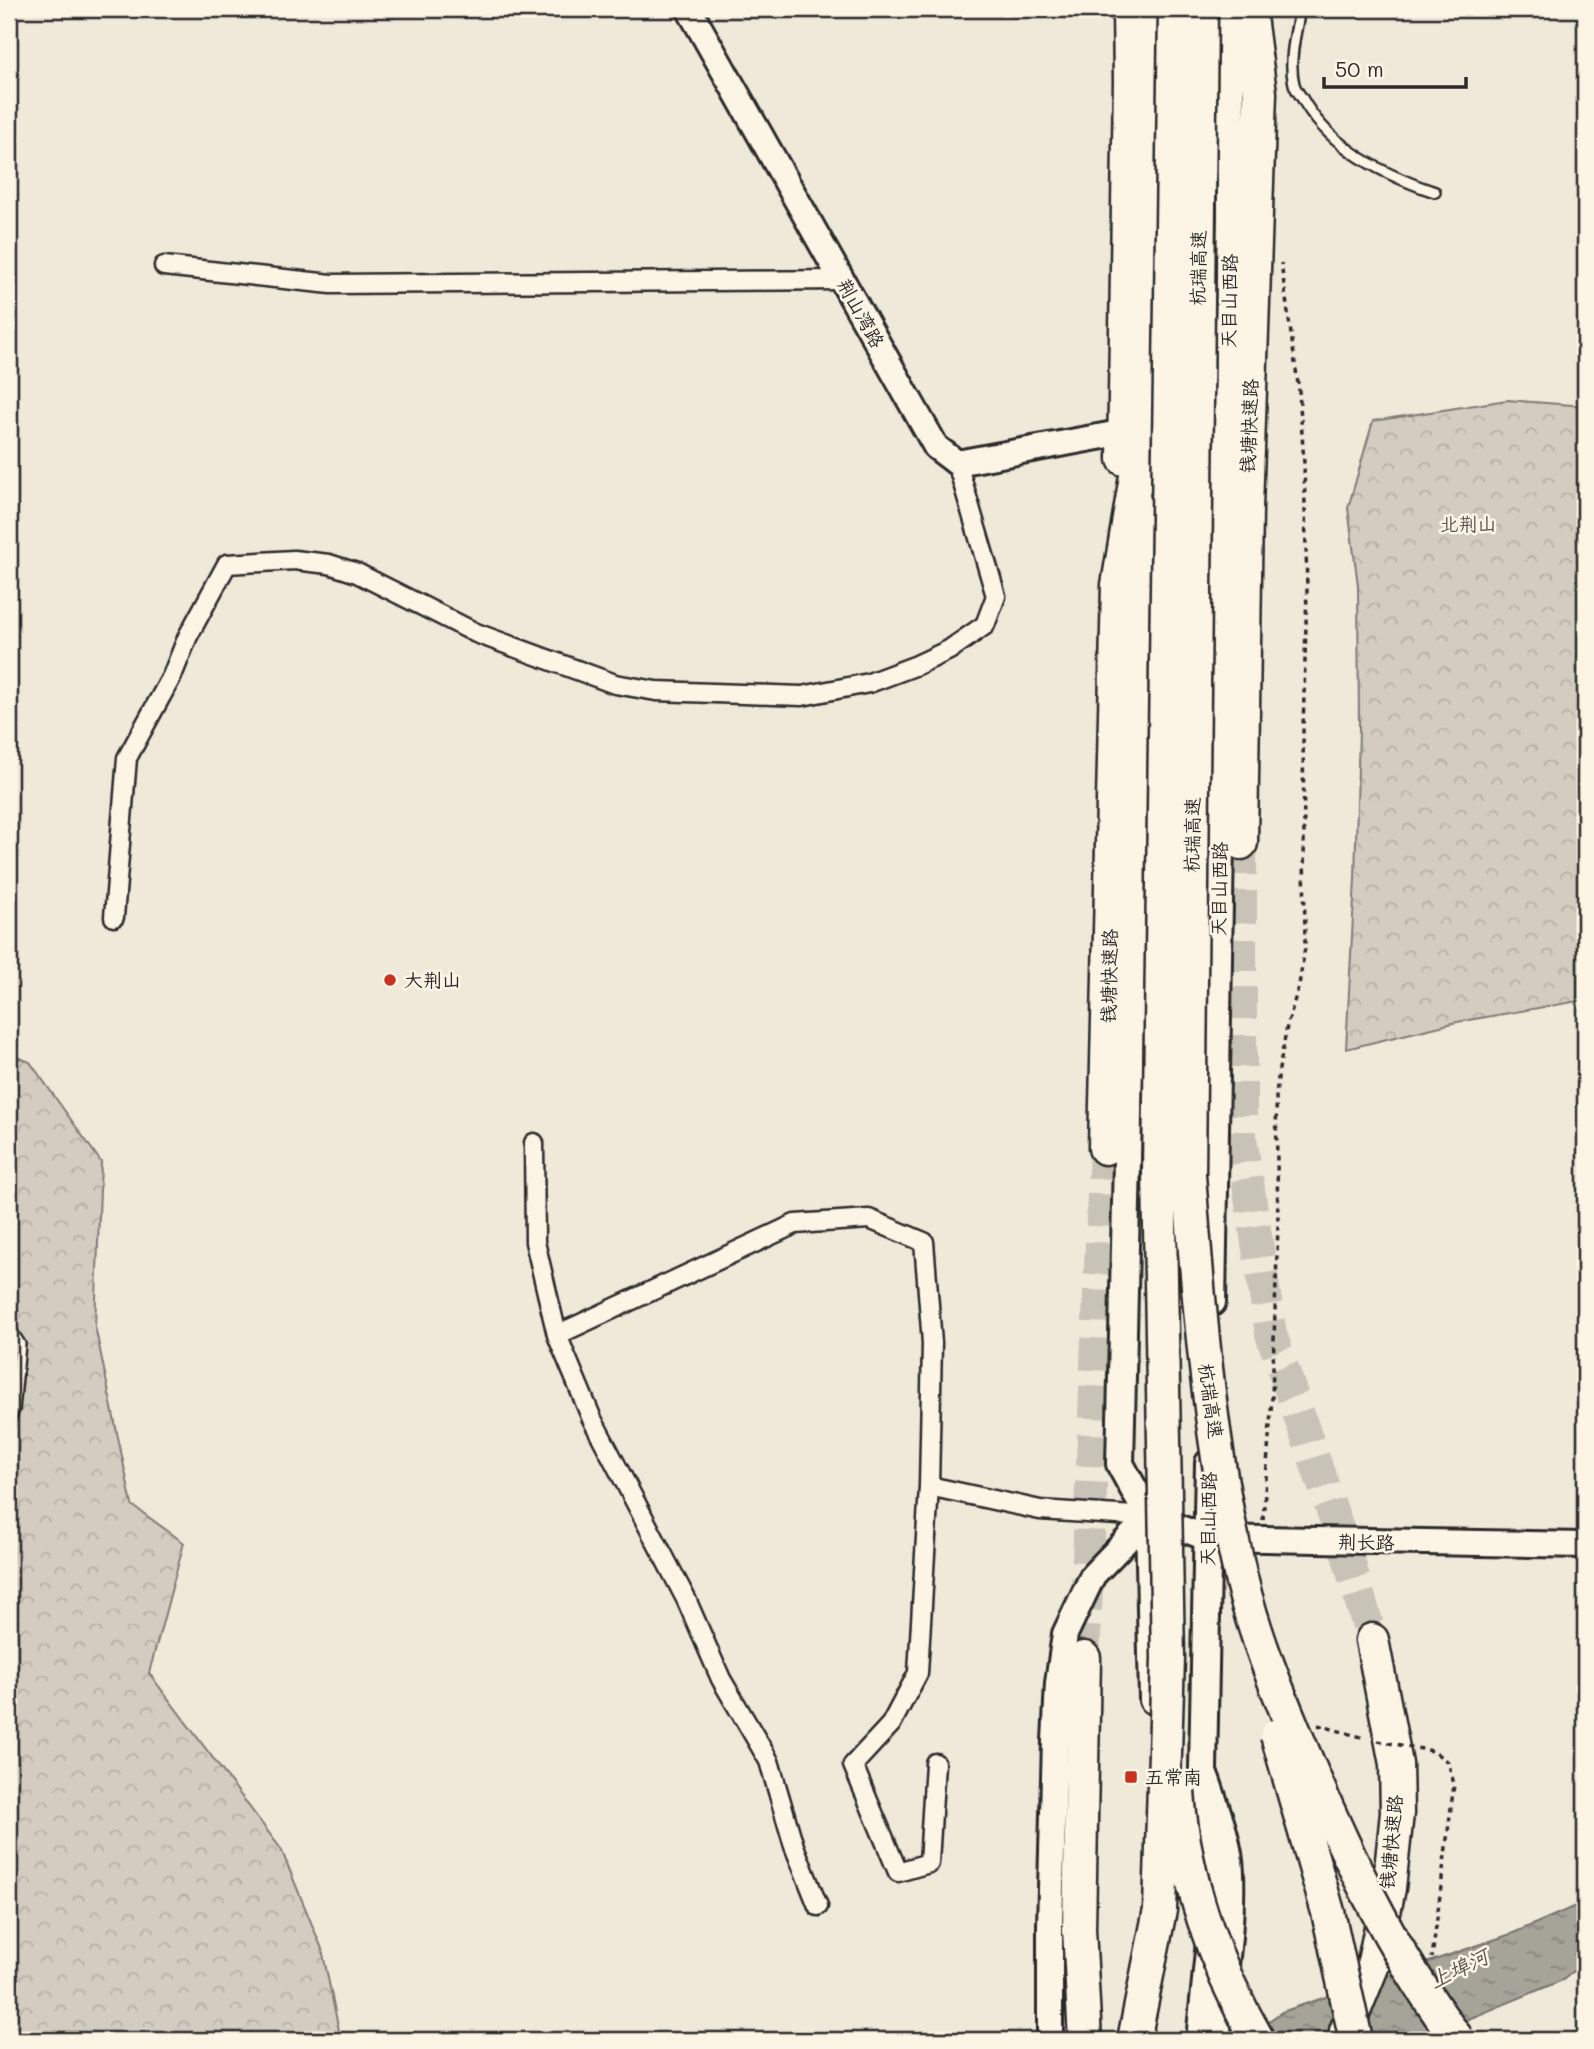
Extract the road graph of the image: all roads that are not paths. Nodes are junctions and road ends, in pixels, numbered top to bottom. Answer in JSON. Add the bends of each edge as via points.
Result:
{"nodes":[{"id":1,"x":689,"y":9,"type":"edge"},
{"id":2,"x":1129,"y":9,"type":"edge"},
{"id":3,"x":1146,"y":9,"type":"edge"},
{"id":4,"x":1175,"y":9,"type":"edge"},
{"id":5,"x":1201,"y":9,"type":"edge"},
{"id":6,"x":1230,"y":9,"type":"edge"},
{"id":7,"x":1250,"y":9,"type":"edge"},
{"id":8,"x":1300,"y":9,"type":"edge"},
{"id":9,"x":1435,"y":192,"type":"dead end"},
{"id":10,"x":164,"y":267,"type":"dead end"},
{"id":11,"x":843,"y":281,"type":"junction"},
{"id":12,"x":1134,"y":430,"type":"junction"},
{"id":13,"x":957,"y":463,"type":"junction"},
{"id":14,"x":1241,"y":843,"type":"tunnel mouth"},
{"id":15,"x":114,"y":917,"type":"dead end"},
{"id":16,"x":534,"y":1143,"type":"dead end"},
{"id":17,"x":1105,"y":1149,"type":"tunnel mouth"},
{"id":18,"x":9,"y":1327,"type":"edge"},
{"id":19,"x":557,"y":1335,"type":"junction"},
{"id":20,"x":9,"y":1421,"type":"edge"},
{"id":21,"x":929,"y":1486,"type":"junction"},
{"id":22,"x":1149,"y":1517,"type":"junction"},
{"id":23,"x":1208,"y":1538,"type":"junction"},
{"id":24,"x":1585,"y":1545,"type":"edge"},
{"id":25,"x":1372,"y":1640,"type":"tunnel mouth"},
{"id":26,"x":1262,"y":1655,"type":"junction"},
{"id":27,"x":1084,"y":1658,"type":"tunnel mouth"},
{"id":28,"x":1167,"y":1658,"type":"junction"},
{"id":29,"x":935,"y":1763,"type":"dead end"},
{"id":30,"x":1203,"y":1769,"type":"junction"},
{"id":31,"x":818,"y":1906,"type":"dead end"},
{"id":32,"x":1050,"y":2040,"type":"edge"},
{"id":33,"x":1085,"y":2040,"type":"edge"},
{"id":34,"x":1133,"y":2040,"type":"edge"},
{"id":35,"x":1148,"y":2040,"type":"edge"},
{"id":36,"x":1200,"y":2040,"type":"edge"},
{"id":37,"x":1217,"y":2040,"type":"edge"},
{"id":38,"x":1258,"y":2040,"type":"edge"},
{"id":39,"x":1342,"y":2040,"type":"edge"},
{"id":40,"x":1356,"y":2040,"type":"edge"},
{"id":41,"x":1458,"y":2040,"type":"edge"}],
"edges":[{"from":1,"to":11,"type":"main road","name":"荆山湾路"},
{"from":2,"to":12,"type":"highway","name":"钱塘快速路"},
{"from":3,"to":12,"type":"main road"},
{"from":4,"to":28,"type":"highway","name":"杭瑞高速","bridge":true,"via":[[1160,1172]]},
{"from":5,"to":26,"type":"highway","name":"杭瑞高速","bridge":true,"via":[[1189,1175],[1200,1318],[1221,1470],[1241,1578]]},
{"from":6,"to":23,"type":"main road","name":"天目山西路","via":[[1231,215]]},
{"from":7,"to":14,"type":"highway","name":"钱塘快速路","via":[[1260,93]]},
{"from":8,"to":9,"type":"lane","via":[[1294,84],[1312,117],[1339,142],[1407,183]]},
{"from":10,"to":11,"type":"street","via":[[331,284]]},
{"from":11,"to":13,"type":"main road","name":"荆山湾路","via":[[936,447]]},
{"from":12,"to":13,"type":"main road"},
{"from":12,"to":17,"type":"highway","name":"钱塘快速路","via":[[1118,585]]},
{"from":12,"to":22,"type":"main road","via":[[1120,1464]]},
{"from":13,"to":15,"type":"street","via":[[996,596],[985,625],[949,650],[893,674],[802,696],[656,691],[615,684],[476,633],[357,573],[329,564],[294,559],[227,564],[127,758]]},
{"from":16,"to":19,"type":"street","via":[[535,1242]]},
{"from":18,"to":20,"type":"lane","via":[[20,1344]]},
{"from":19,"to":21,"type":"street","via":[[795,1224],[869,1219],[924,1242],[932,1343]]},
{"from":19,"to":31,"type":"street","via":[[592,1419],[686,1599],[722,1679],[769,1761],[794,1846]]},
{"from":21,"to":22,"type":"street","via":[[1040,1510]]},
{"from":21,"to":29,"type":"street","via":[[918,1673],[891,1724],[853,1765],[898,1872],[929,1863]]},
{"from":22,"to":23,"type":"main road","name":"荆长路"},
{"from":22,"to":32,"type":"main road","via":[[1093,1575],[1065,1634],[1055,1741]]},
{"from":22,"to":35,"type":"main road","via":[[1153,1714]]},
{"from":23,"to":24,"type":"main road","name":"荆长路"},
{"from":23,"to":30,"type":"main road","name":"天目山西路"},
{"from":25,"to":39,"type":"highway","name":"钱塘快速路","bridge":true,"via":[[1396,1764],[1396,1814],[1389,1888],[1374,1962]]},
{"from":26,"to":40,"type":"highway","bridge":true,"via":[[1270,1709],[1328,1912]]},
{"from":26,"to":41,"type":"highway","bridge":true,"via":[[1375,1911],[1433,2008]]},
{"from":27,"to":33,"type":"highway","via":[[1079,1929]]},
{"from":28,"to":34,"type":"highway","bridge":true,"via":[[1160,1910]]},
{"from":28,"to":38,"type":"highway","bridge":true,"via":[[1179,1809],[1196,1897],[1219,1959]]},
{"from":30,"to":36,"type":"main road","name":"天目山西路","via":[[1210,1941]]},
{"from":30,"to":37,"type":"main road","name":"天目山西路","via":[[1231,1871],[1230,1935]]}]}
